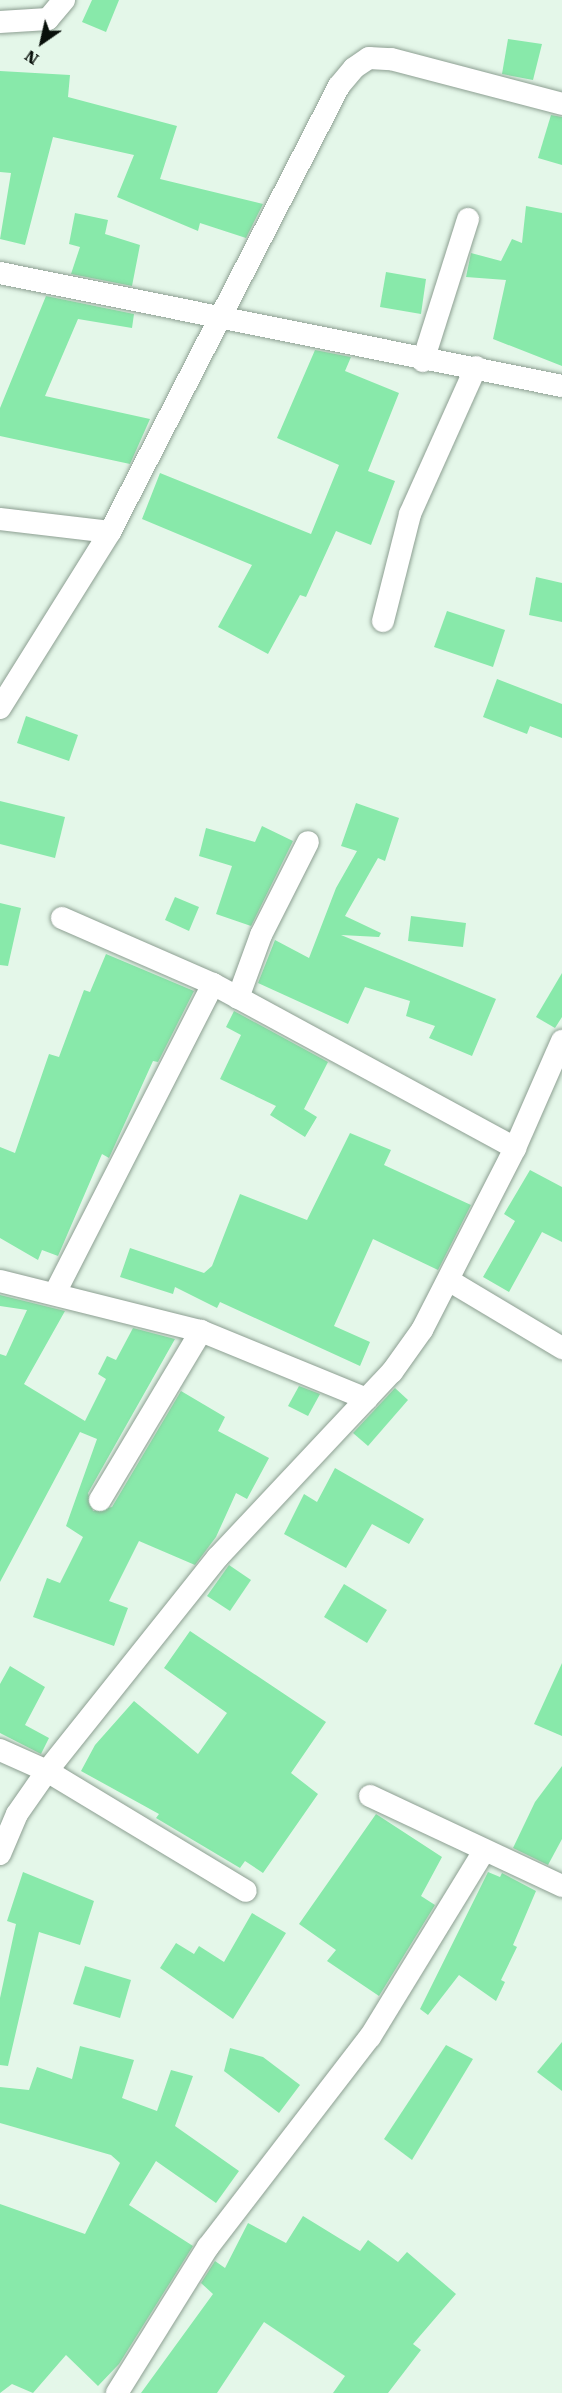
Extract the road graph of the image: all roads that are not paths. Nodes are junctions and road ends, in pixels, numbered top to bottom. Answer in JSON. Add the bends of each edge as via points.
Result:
{"nodes":[{"id":1,"x":64,"y":0,"type":"edge"},
{"id":2,"x":0,"y":22,"type":"edge"},
{"id":3,"x":562,"y":104,"type":"edge"},
{"id":4,"x":468,"y":219,"type":"dead end"},
{"id":5,"x":0,"y":273,"type":"edge"},
{"id":6,"x":224,"y":315,"type":"junction"},
{"id":7,"x":423,"y":361,"type":"junction"},
{"id":8,"x":476,"y":367,"type":"junction"},
{"id":9,"x":562,"y":386,"type":"edge"},
{"id":10,"x":0,"y":519,"type":"edge"},
{"id":11,"x":110,"y":532,"type":"junction"},
{"id":12,"x":383,"y":621,"type":"dead end"},
{"id":13,"x":0,"y":708,"type":"edge"},
{"id":14,"x":308,"y":842,"type":"dead end"},
{"id":15,"x":62,"y":918,"type":"dead end"},
{"id":16,"x":213,"y":984,"type":"junction"},
{"id":17,"x":238,"y":998,"type":"junction"},
{"id":18,"x":560,"y":1047,"type":"edge"},
{"id":19,"x":515,"y":1148,"type":"junction"},
{"id":20,"x":0,"y":1281,"type":"edge"},
{"id":21,"x":450,"y":1281,"type":"junction"},
{"id":22,"x":55,"y":1293,"type":"junction"},
{"id":23,"x":201,"y":1331,"type":"junction"},
{"id":24,"x":562,"y":1348,"type":"edge"},
{"id":25,"x":367,"y":1399,"type":"junction"},
{"id":26,"x":100,"y":1500,"type":"dead end"},
{"id":27,"x":0,"y":1750,"type":"edge"},
{"id":28,"x":47,"y":1772,"type":"junction"},
{"id":29,"x":370,"y":1796,"type":"dead end"},
{"id":30,"x":484,"y":1851,"type":"junction"},
{"id":31,"x":0,"y":1854,"type":"edge"},
{"id":32,"x":562,"y":1886,"type":"edge"},
{"id":33,"x":246,"y":1890,"type":"dead end"},
{"id":34,"x":117,"y":2393,"type":"edge"}],
"edges":[{"from":1,"to":2,"type":"street","via":[[48,19]]},
{"from":3,"to":6,"type":"street","via":[[369,58],[339,86]]},
{"from":4,"to":7,"type":"street"},
{"from":5,"to":6,"type":"street"},
{"from":6,"to":7,"type":"street"},
{"from":6,"to":11,"type":"street"},
{"from":7,"to":8,"type":"street"},
{"from":8,"to":9,"type":"street"},
{"from":8,"to":12,"type":"street","via":[[410,514]]},
{"from":10,"to":11,"type":"street"},
{"from":11,"to":13,"type":"street"},
{"from":14,"to":17,"type":"street","via":[[261,935]]},
{"from":15,"to":16,"type":"street"},
{"from":16,"to":17,"type":"street"},
{"from":16,"to":22,"type":"street"},
{"from":17,"to":19,"type":"street"},
{"from":18,"to":19,"type":"street"},
{"from":19,"to":21,"type":"street"},
{"from":20,"to":22,"type":"street"},
{"from":21,"to":24,"type":"street"},
{"from":21,"to":25,"type":"street","via":[[422,1330]]},
{"from":22,"to":23,"type":"street"},
{"from":23,"to":25,"type":"street"},
{"from":23,"to":26,"type":"street"},
{"from":25,"to":28,"type":"street","via":[[218,1557]]},
{"from":27,"to":28,"type":"street"},
{"from":28,"to":31,"type":"street","via":[[17,1814]]},
{"from":28,"to":33,"type":"street"},
{"from":29,"to":30,"type":"street"},
{"from":30,"to":32,"type":"street"},
{"from":30,"to":34,"type":"street","via":[[370,2037],[208,2247]]}]}
